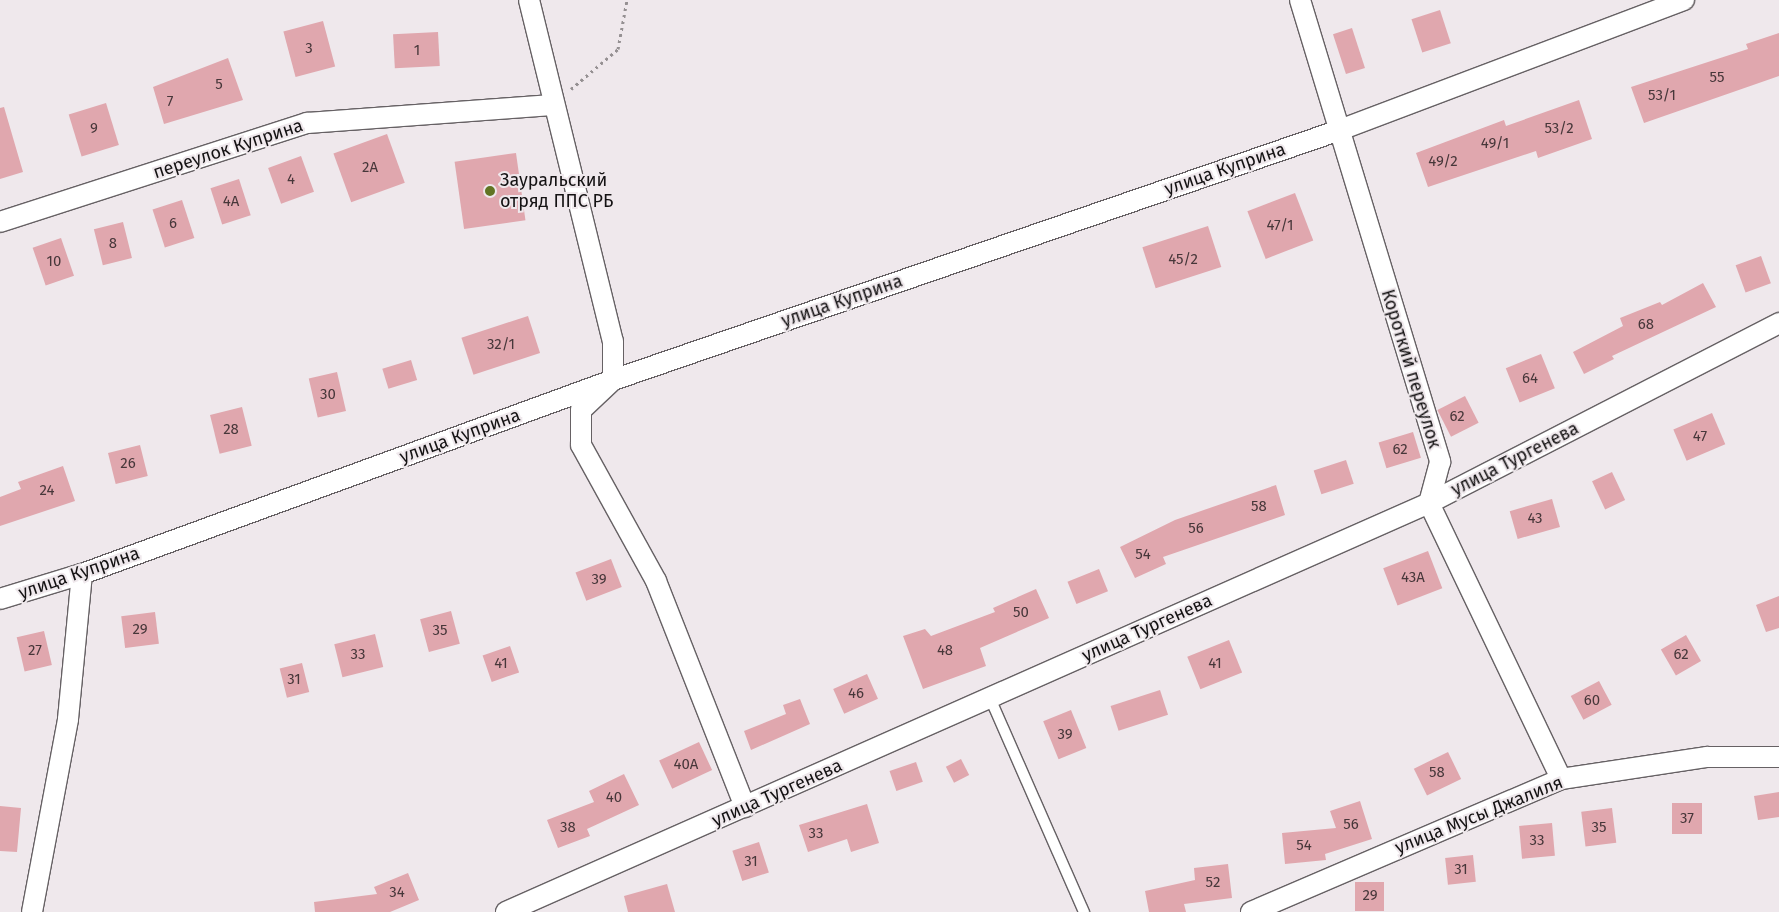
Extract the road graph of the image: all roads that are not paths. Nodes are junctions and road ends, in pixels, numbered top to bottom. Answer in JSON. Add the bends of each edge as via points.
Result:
{"nodes":[{"id":1,"x":530,"y":0,"type":"edge"},
{"id":2,"x":1300,"y":0,"type":"edge"},
{"id":3,"x":1684,"y":0,"type":"edge"},
{"id":4,"x":552,"y":105,"type":"junction"},
{"id":5,"x":1337,"y":130,"type":"junction"},
{"id":6,"x":0,"y":222,"type":"edge"},
{"id":7,"x":1779,"y":323,"type":"edge"},
{"id":8,"x":613,"y":380,"type":"junction"},
{"id":9,"x":1429,"y":503,"type":"junction"},
{"id":10,"x":82,"y":574,"type":"junction"},
{"id":11,"x":0,"y":599,"type":"edge"},
{"id":12,"x":990,"y":698,"type":"junction"},
{"id":13,"x":1779,"y":756,"type":"edge"},
{"id":14,"x":1562,"y":779,"type":"junction"},
{"id":15,"x":745,"y":807,"type":"junction"},
{"id":16,"x":32,"y":912,"type":"edge"},
{"id":17,"x":506,"y":912,"type":"edge"},
{"id":18,"x":1084,"y":912,"type":"edge"},
{"id":19,"x":1251,"y":912,"type":"edge"}],
"edges":[{"from":1,"to":4,"type":"street"},
{"from":2,"to":5,"type":"street","name":"Короткий переулок"},
{"from":3,"to":5,"type":"street","name":"улица Куприна"},
{"from":4,"to":6,"type":"street","name":"переулок Куприна","via":[[307,122]]},
{"from":4,"to":8,"type":"street","via":[[613,341]]},
{"from":5,"to":8,"type":"street","name":"улица Куприна"},
{"from":5,"to":9,"type":"street","name":"Короткий переулок","via":[[1440,462]]},
{"from":7,"to":9,"type":"street","name":"улица Тургенева"},
{"from":8,"to":10,"type":"street","name":"улица Куприна"},
{"from":8,"to":15,"type":"street","via":[[581,410],[581,445],[656,581]]},
{"from":9,"to":12,"type":"street","name":"улица Тургенева"},
{"from":9,"to":14,"type":"street"},
{"from":10,"to":11,"type":"street","name":"улица Куприна"},
{"from":10,"to":16,"type":"street","via":[[68,719]]},
{"from":12,"to":15,"type":"street","name":"улица Тургенева"},
{"from":12,"to":18,"type":"lane"},
{"from":13,"to":14,"type":"street","name":"улица Мусы Джалиля","via":[[1707,757]]},
{"from":14,"to":19,"type":"street","name":"улица Мусы Джалиля"},
{"from":15,"to":17,"type":"street","name":"улица Тургенева"}]}
